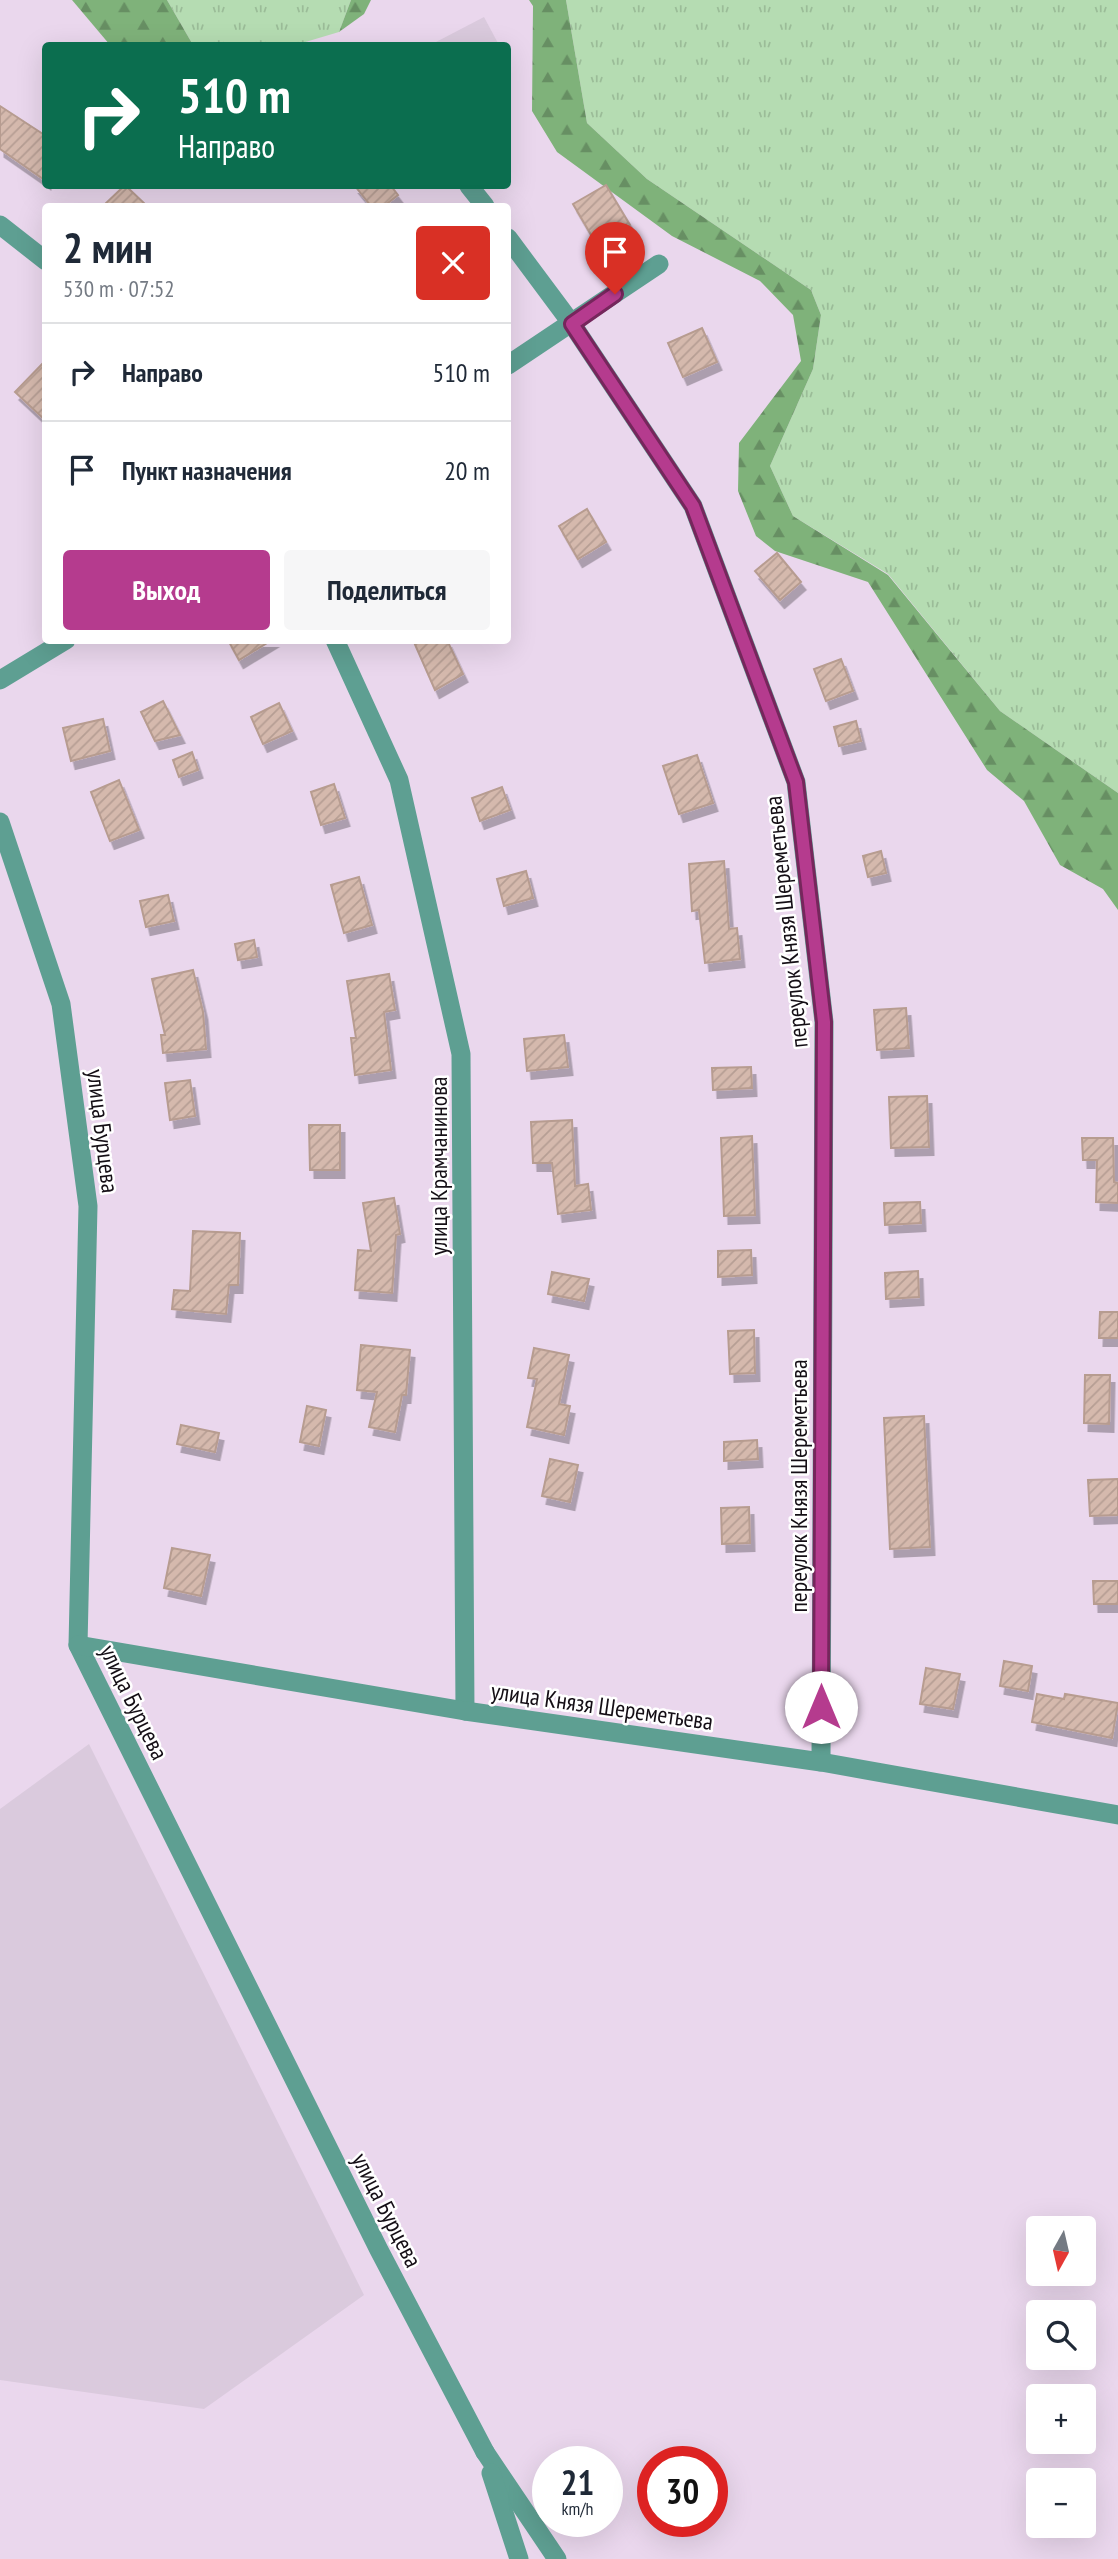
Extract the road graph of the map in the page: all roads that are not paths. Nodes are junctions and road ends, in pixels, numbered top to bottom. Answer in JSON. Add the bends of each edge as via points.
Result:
{"nodes":[{"id":1,"x":471,"y":189,"type":"edge"},
{"id":2,"x":483,"y":203,"type":"edge"},
{"id":3,"x":0,"y":225,"type":"edge"},
{"id":4,"x":511,"y":242,"type":"edge"},
{"id":5,"x":42,"y":258,"type":"edge"},
{"id":6,"x":659,"y":264,"type":"dead end"},
{"id":7,"x":572,"y":324,"type":"junction"},
{"id":8,"x":511,"y":363,"type":"edge"},
{"id":9,"x":59,"y":644,"type":"edge"},
{"id":10,"x":337,"y":644,"type":"edge"},
{"id":11,"x":0,"y":680,"type":"edge"},
{"id":12,"x":0,"y":822,"type":"edge"},
{"id":13,"x":78,"y":1645,"type":"junction"},
{"id":14,"x":465,"y":1711,"type":"junction"},
{"id":15,"x":821,"y":1762,"type":"junction"},
{"id":16,"x":1118,"y":1815,"type":"edge"},
{"id":17,"x":485,"y":2452,"type":"junction"},
{"id":18,"x":519,"y":2559,"type":"edge"},
{"id":19,"x":557,"y":2559,"type":"edge"}],
"edges":[{"from":1,"to":2,"type":"street"},
{"from":3,"to":5,"type":"street"},
{"from":4,"to":7,"type":"street","name":"переулок Князя Шереметьева"},
{"from":6,"to":7,"type":"street"},
{"from":7,"to":8,"type":"street"},
{"from":7,"to":15,"type":"street","name":"переулок Князя Шереметьева","via":[[693,506],[796,782],[824,1022]]},
{"from":9,"to":11,"type":"street"},
{"from":10,"to":14,"type":"street","name":"улица Крамчанинова","via":[[399,780],[461,1054]]},
{"from":12,"to":13,"type":"street","name":"улица Бурцева","via":[[61,1004],[88,1206]]},
{"from":13,"to":14,"type":"street","name":"улица Князя Шереметьева"},
{"from":13,"to":17,"type":"street","name":"улица Бурцева","via":[[379,2250]]},
{"from":14,"to":15,"type":"street","name":"улица Князя Шереметьева"},
{"from":15,"to":16,"type":"street","name":"улица Князя Шереметьева"},
{"from":17,"to":18,"type":"street","name":"улица Бурцева"},
{"from":17,"to":19,"type":"street","name":"улица Бурцева"}]}
